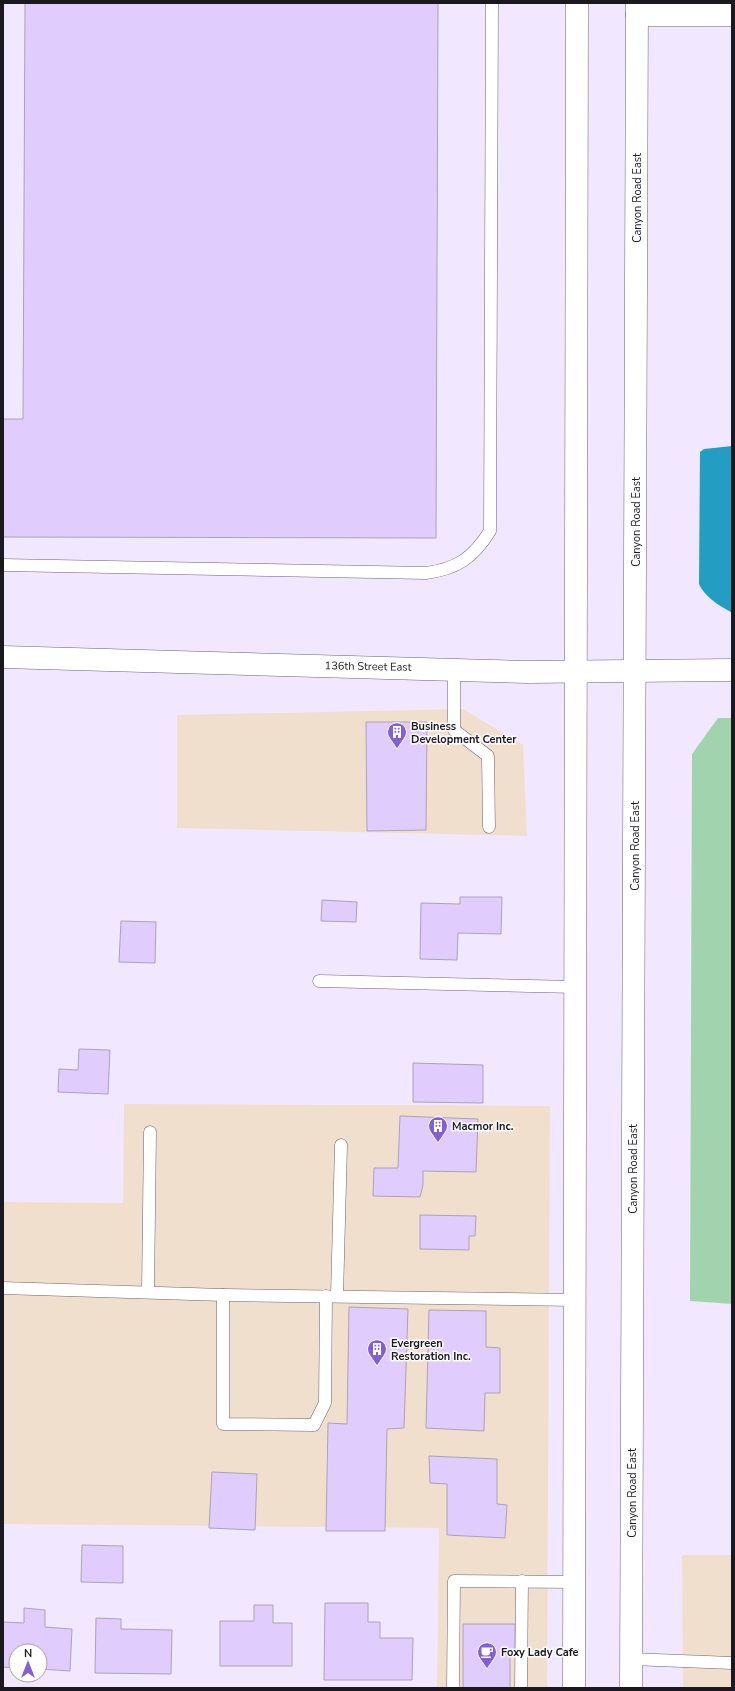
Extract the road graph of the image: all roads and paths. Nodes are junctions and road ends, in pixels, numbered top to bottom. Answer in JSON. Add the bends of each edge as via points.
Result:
{"nodes":[{"id":1,"x":492,"y":3,"type":"edge"},
{"id":2,"x":577,"y":3,"type":"edge"},
{"id":3,"x":637,"y":9,"type":"edge"},
{"id":4,"x":732,"y":15,"type":"edge"},
{"id":5,"x":3,"y":565,"type":"edge"},
{"id":6,"x":3,"y":657,"type":"edge"},
{"id":7,"x":454,"y":668,"type":"junction"},
{"id":8,"x":732,"y":670,"type":"edge"},
{"id":9,"x":576,"y":671,"type":"junction"},
{"id":10,"x":636,"y":671,"type":"junction"},
{"id":11,"x":489,"y":827,"type":"dead end"},
{"id":12,"x":319,"y":982,"type":"dead end"},
{"id":13,"x":576,"y":987,"type":"junction"},
{"id":14,"x":150,"y":1132,"type":"dead end"},
{"id":15,"x":341,"y":1145,"type":"dead end"},
{"id":16,"x":3,"y":1288,"type":"edge"},
{"id":17,"x":148,"y":1292,"type":"junction"},
{"id":18,"x":223,"y":1295,"type":"junction"},
{"id":19,"x":332,"y":1296,"type":"junction"},
{"id":20,"x":575,"y":1300,"type":"junction"},
{"id":21,"x":522,"y":1582,"type":"junction"},
{"id":22,"x":574,"y":1582,"type":"junction"},
{"id":23,"x":631,"y":1659,"type":"junction"},
{"id":24,"x":732,"y":1663,"type":"edge"},
{"id":25,"x":453,"y":1688,"type":"edge"},
{"id":26,"x":521,"y":1688,"type":"edge"},
{"id":27,"x":574,"y":1688,"type":"edge"},
{"id":28,"x":631,"y":1688,"type":"edge"}],
"edges":[{"from":1,"to":5,"type":"lane","via":[[490,531],[481,545],[470,557],[456,565],[442,571],[426,573]]},
{"from":2,"to":9,"type":"main road"},
{"from":3,"to":4,"type":"main road"},
{"from":3,"to":10,"type":"main road","name":"Canyon Road East"},
{"from":6,"to":7,"type":"main road","name":"136th Street East"},
{"from":7,"to":9,"type":"main road","name":"136th Street East","via":[[527,672]]},
{"from":7,"to":11,"type":"lane","via":[[454,730],[488,756]]},
{"from":8,"to":10,"type":"main road","name":"136th Street East"},
{"from":9,"to":10,"type":"main road","name":"136th Street East"},
{"from":9,"to":13,"type":"main road"},
{"from":10,"to":23,"type":"main road","name":"Canyon Road East"},
{"from":12,"to":13,"type":"lane"},
{"from":13,"to":20,"type":"main road"},
{"from":14,"to":17,"type":"lane"},
{"from":15,"to":19,"type":"lane"},
{"from":16,"to":17,"type":"lane"},
{"from":17,"to":18,"type":"lane"},
{"from":18,"to":19,"type":"lane"},
{"from":18,"to":19,"type":"lane","via":[[223,1424],[299,1425],[314,1425],[325,1403]]},
{"from":19,"to":20,"type":"lane"},
{"from":20,"to":22,"type":"main road"},
{"from":21,"to":22,"type":"lane"},
{"from":21,"to":25,"type":"lane","via":[[454,1581]]},
{"from":21,"to":26,"type":"lane"},
{"from":22,"to":27,"type":"main road"},
{"from":23,"to":24,"type":"lane"},
{"from":23,"to":28,"type":"main road","name":"Canyon Road East"}]}
